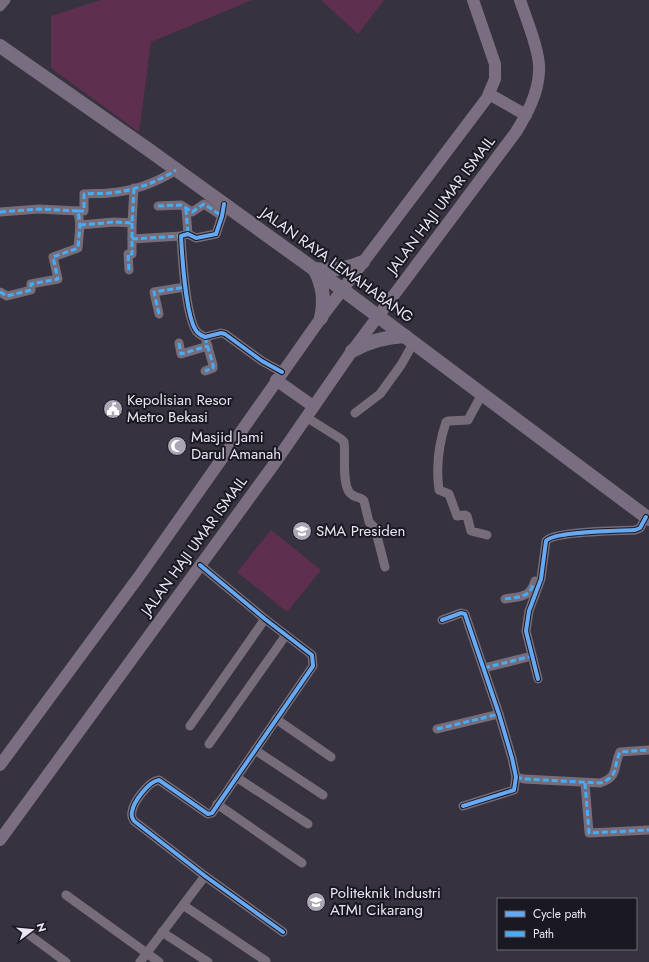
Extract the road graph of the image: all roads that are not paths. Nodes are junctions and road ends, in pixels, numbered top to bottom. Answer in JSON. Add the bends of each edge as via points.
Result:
{"nodes":[{"id":1,"x":6,"y":0,"type":"edge"},
{"id":2,"x":473,"y":0,"type":"edge"},
{"id":3,"x":520,"y":0,"type":"edge"},
{"id":4,"x":0,"y":7,"type":"edge"},
{"id":5,"x":0,"y":46,"type":"edge"},
{"id":6,"x":489,"y":94,"type":"junction"},
{"id":7,"x":526,"y":114,"type":"junction"},
{"id":8,"x":176,"y":170,"type":"junction"},
{"id":9,"x":134,"y":188,"type":"junction"},
{"id":10,"x":158,"y":206,"type":"dead end"},
{"id":11,"x":186,"y":209,"type":"junction"},
{"id":12,"x":223,"y":210,"type":"junction"},
{"id":13,"x":78,"y":211,"type":"junction"},
{"id":14,"x":0,"y":212,"type":"edge"},
{"id":15,"x":132,"y":223,"type":"junction"},
{"id":16,"x":80,"y":225,"type":"junction"},
{"id":17,"x":185,"y":235,"type":"junction"},
{"id":18,"x":132,"y":239,"type":"junction"},
{"id":19,"x":364,"y":262,"type":"junction"},
{"id":20,"x":314,"y":268,"type":"junction"},
{"id":21,"x":129,"y":270,"type":"dead end"},
{"id":22,"x":185,"y":287,"type":"junction"},
{"id":23,"x":343,"y":290,"type":"junction"},
{"id":24,"x":0,"y":292,"type":"edge"},
{"id":25,"x":159,"y":314,"type":"dead end"},
{"id":26,"x":378,"y":315,"type":"junction"},
{"id":27,"x":321,"y":318,"type":"junction"},
{"id":28,"x":410,"y":339,"type":"junction"},
{"id":29,"x":206,"y":342,"type":"junction"},
{"id":30,"x":179,"y":343,"type":"dead end"},
{"id":31,"x":352,"y":351,"type":"junction"},
{"id":32,"x":205,"y":371,"type":"dead end"},
{"id":33,"x":279,"y":376,"type":"junction"},
{"id":34,"x":482,"y":394,"type":"junction"},
{"id":35,"x":313,"y":406,"type":"junction"},
{"id":36,"x":355,"y":413,"type":"dead end"},
{"id":37,"x":306,"y":417,"type":"junction"},
{"id":38,"x":648,"y":518,"type":"edge"},
{"id":39,"x":487,"y":535,"type":"dead end"},
{"id":40,"x":545,"y":545,"type":"junction"},
{"id":41,"x":200,"y":565,"type":"junction"},
{"id":42,"x":385,"y":567,"type":"dead end"},
{"id":43,"x":505,"y":599,"type":"dead end"},
{"id":44,"x":265,"y":619,"type":"junction"},
{"id":45,"x":442,"y":620,"type":"dead end"},
{"id":46,"x":286,"y":635,"type":"junction"},
{"id":47,"x":532,"y":656,"type":"junction"},
{"id":48,"x":484,"y":668,"type":"junction"},
{"id":49,"x":538,"y":679,"type":"dead end"},
{"id":50,"x":499,"y":714,"type":"junction"},
{"id":51,"x":276,"y":719,"type":"junction"},
{"id":52,"x":190,"y":726,"type":"dead end"},
{"id":53,"x":437,"y":729,"type":"dead end"},
{"id":54,"x":210,"y":744,"type":"dead end"},
{"id":55,"x":255,"y":750,"type":"junction"},
{"id":56,"x":649,"y":750,"type":"edge"},
{"id":57,"x":331,"y":757,"type":"dead end"},
{"id":58,"x":0,"y":764,"type":"edge"},
{"id":59,"x":236,"y":777,"type":"junction"},
{"id":60,"x":516,"y":777,"type":"junction"},
{"id":61,"x":585,"y":782,"type":"junction"},
{"id":62,"x":323,"y":795,"type":"dead end"},
{"id":63,"x":217,"y":804,"type":"junction"},
{"id":64,"x":463,"y":806,"type":"dead end"},
{"id":65,"x":308,"y":824,"type":"dead end"},
{"id":66,"x":649,"y":830,"type":"edge"},
{"id":67,"x":0,"y":840,"type":"edge"},
{"id":68,"x":302,"y":863,"type":"dead end"},
{"id":69,"x":205,"y":876,"type":"junction"},
{"id":70,"x":66,"y":895,"type":"dead end"},
{"id":71,"x":183,"y":905,"type":"junction"},
{"id":72,"x":162,"y":932,"type":"junction"},
{"id":73,"x":283,"y":932,"type":"dead end"},
{"id":74,"x":28,"y":934,"type":"dead end"},
{"id":75,"x":147,"y":952,"type":"junction"},
{"id":76,"x":266,"y":961,"type":"edge"},
{"id":77,"x":66,"y":962,"type":"edge"},
{"id":78,"x":140,"y":962,"type":"edge"},
{"id":79,"x":159,"y":962,"type":"edge"},
{"id":80,"x":208,"y":962,"type":"edge"}],
"edges":[{"from":1,"to":4,"type":"street"},
{"from":2,"to":6,"type":"main road","name":"JALAN HAJI UMAR ISMAIL","via":[[495,64],[495,79]]},
{"from":3,"to":7,"type":"main road","name":"JALAN HAJI UMAR ISMAIL","via":[[532,33],[540,72]]},
{"from":5,"to":8,"type":"main road","name":"JALAN RAYA LEMAHABANG"},
{"from":6,"to":7,"type":"main road"},
{"from":6,"to":19,"type":"main road","name":"JALAN HAJI UMAR ISMAIL"},
{"from":7,"to":26,"type":"main road","name":"JALAN HAJI UMAR ISMAIL","via":[[516,132]]},
{"from":8,"to":9,"type":"street","via":[[154,182]]},
{"from":8,"to":12,"type":"main road","name":"JALAN RAYA LEMAHABANG"},
{"from":9,"to":13,"type":"street","via":[[84,194],[84,211]]},
{"from":9,"to":15,"type":"street"},
{"from":10,"to":11,"type":"street","via":[[181,205]]},
{"from":11,"to":12,"type":"street","via":[[192,212],[204,204]]},
{"from":11,"to":17,"type":"street"},
{"from":12,"to":17,"type":"street","via":[[216,234],[196,238]]},
{"from":12,"to":20,"type":"main road","name":"JALAN RAYA LEMAHABANG"},
{"from":13,"to":14,"type":"street"},
{"from":13,"to":16,"type":"street"},
{"from":15,"to":16,"type":"street"},
{"from":15,"to":18,"type":"street"},
{"from":16,"to":24,"type":"street","via":[[78,248],[53,257],[58,279],[31,284],[31,290],[7,296]]},
{"from":17,"to":18,"type":"street"},
{"from":17,"to":22,"type":"street"},
{"from":18,"to":21,"type":"street","via":[[132,254],[128,254]]},
{"from":19,"to":20,"type":"main road","via":[[339,269]]},
{"from":19,"to":23,"type":"main road","name":"JALAN HAJI UMAR ISMAIL"},
{"from":20,"to":23,"type":"main road","name":"JALAN RAYA LEMAHABANG"},
{"from":20,"to":27,"type":"main road","via":[[323,292]]},
{"from":22,"to":25,"type":"street","via":[[154,292]]},
{"from":22,"to":29,"type":"street","via":[[193,324]]},
{"from":23,"to":26,"type":"main road","name":"JALAN RAYA LEMAHABANG"},
{"from":23,"to":27,"type":"main road","name":"JALAN HAJI UMAR ISMAIL"},
{"from":26,"to":28,"type":"main road","name":"JALAN RAYA LEMAHABANG"},
{"from":26,"to":31,"type":"main road","name":"JALAN HAJI UMAR ISMAIL"},
{"from":27,"to":33,"type":"main road","name":"JALAN HAJI UMAR ISMAIL"},
{"from":28,"to":31,"type":"main road","via":[[391,336],[377,339]]},
{"from":28,"to":34,"type":"main road","name":"JALAN RAYA LEMAHABANG"},
{"from":28,"to":36,"type":"street","via":[[401,365],[380,394]]},
{"from":29,"to":30,"type":"street","via":[[181,354]]},
{"from":29,"to":32,"type":"street","via":[[213,368]]},
{"from":29,"to":33,"type":"street","via":[[221,333],[225,334],[262,360]]},
{"from":31,"to":35,"type":"main road","name":"JALAN HAJI UMAR ISMAIL"},
{"from":33,"to":35,"type":"main road"},
{"from":33,"to":58,"type":"main road","name":"JALAN HAJI UMAR ISMAIL","via":[[140,575]]},
{"from":34,"to":38,"type":"main road","name":"JALAN RAYA LEMAHABANG"},
{"from":34,"to":39,"type":"street","via":[[468,420],[446,422],[438,457],[438,473],[439,490],[449,494],[457,516],[467,516],[472,531]]},
{"from":35,"to":37,"type":"main road","name":"JALAN HAJI UMAR ISMAIL"},
{"from":37,"to":41,"type":"main road","name":"JALAN HAJI UMAR ISMAIL"},
{"from":37,"to":42,"type":"street","via":[[344,442],[348,491],[364,502]]},
{"from":38,"to":40,"type":"street","via":[[635,530],[568,533],[550,538]]},
{"from":40,"to":43,"type":"street","via":[[532,590],[525,596]]},
{"from":40,"to":47,"type":"street","via":[[541,579],[526,624]]},
{"from":41,"to":44,"type":"street"},
{"from":41,"to":67,"type":"main road","name":"JALAN HAJI UMAR ISMAIL"},
{"from":44,"to":46,"type":"street"},
{"from":44,"to":52,"type":"street"},
{"from":45,"to":48,"type":"street","via":[[465,614]]},
{"from":46,"to":51,"type":"street","via":[[312,654],[313,666]]},
{"from":46,"to":54,"type":"street"},
{"from":47,"to":48,"type":"street"},
{"from":47,"to":49,"type":"street"},
{"from":48,"to":50,"type":"street"},
{"from":50,"to":53,"type":"street"},
{"from":50,"to":60,"type":"street"},
{"from":51,"to":55,"type":"street"},
{"from":51,"to":57,"type":"street"},
{"from":55,"to":59,"type":"street"},
{"from":55,"to":62,"type":"street"},
{"from":56,"to":61,"type":"street","via":[[620,752],[613,776],[600,783]]},
{"from":59,"to":63,"type":"street"},
{"from":59,"to":65,"type":"street"},
{"from":60,"to":61,"type":"street"},
{"from":60,"to":64,"type":"street","via":[[514,790]]},
{"from":61,"to":66,"type":"street","via":[[589,833]]},
{"from":63,"to":68,"type":"street"},
{"from":63,"to":69,"type":"street","via":[[212,813],[208,814],[159,780],[154,781],[144,791],[131,815],[134,821]]},
{"from":69,"to":71,"type":"street"},
{"from":69,"to":73,"type":"street"},
{"from":70,"to":75,"type":"street"},
{"from":71,"to":72,"type":"street"},
{"from":71,"to":76,"type":"street"},
{"from":72,"to":75,"type":"street"},
{"from":72,"to":80,"type":"street"},
{"from":74,"to":77,"type":"street"},
{"from":75,"to":78,"type":"street"},
{"from":75,"to":79,"type":"street"}]}
